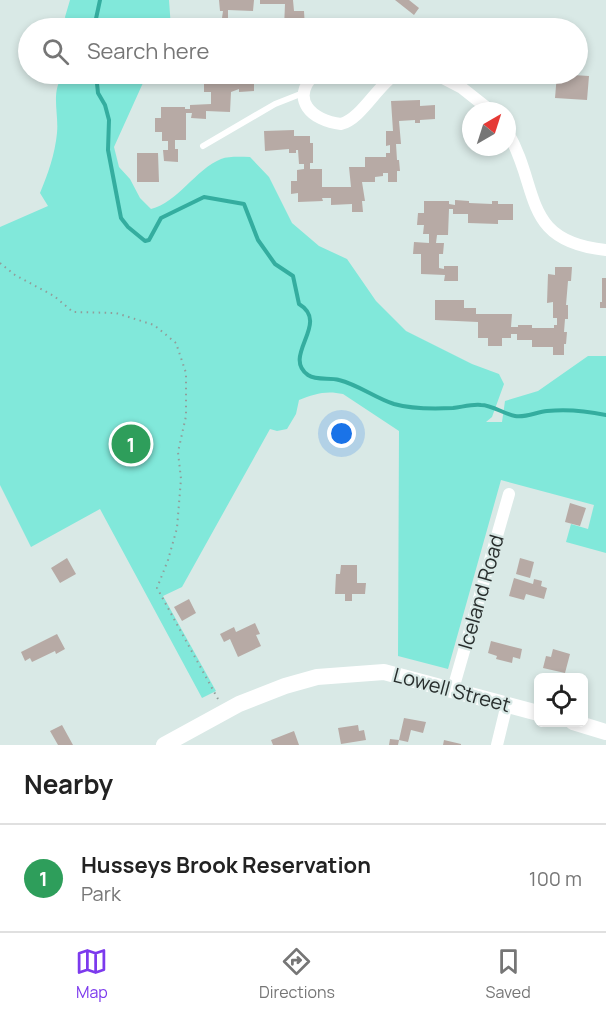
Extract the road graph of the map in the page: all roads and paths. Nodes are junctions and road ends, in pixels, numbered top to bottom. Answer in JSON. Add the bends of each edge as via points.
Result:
{"nodes":[{"id":1,"x":306,"y":84,"type":"edge"},
{"id":2,"x":383,"y":84,"type":"edge"},
{"id":3,"x":454,"y":84,"type":"edge"},
{"id":4,"x":303,"y":93,"type":"junction"},
{"id":5,"x":480,"y":102,"type":"edge"},
{"id":6,"x":203,"y":146,"type":"dead end"},
{"id":7,"x":516,"y":148,"type":"edge"},
{"id":8,"x":606,"y":250,"type":"edge"},
{"id":9,"x":0,"y":263,"type":"edge"},
{"id":10,"x":509,"y":494,"type":"dead end"},
{"id":11,"x":453,"y":689,"type":"junction"},
{"id":12,"x":507,"y":704,"type":"junction"},
{"id":13,"x":225,"y":712,"type":"junction"},
{"id":14,"x":534,"y":712,"type":"edge"},
{"id":15,"x":588,"y":727,"type":"edge"},
{"id":16,"x":606,"y":732,"type":"edge"},
{"id":17,"x":164,"y":745,"type":"edge"},
{"id":18,"x":497,"y":745,"type":"edge"}],
"edges":[{"from":1,"to":4,"type":"street"},
{"from":2,"to":4,"type":"street","via":[[353,117],[341,124],[313,114]]},
{"from":3,"to":5,"type":"street"},
{"from":4,"to":6,"type":"lane","via":[[275,104]]},
{"from":7,"to":8,"type":"street","via":[[549,229],[579,245]]},
{"from":9,"to":13,"type":"path","via":[[73,312],[116,314],[154,325],[176,343],[186,372],[186,416],[178,452],[181,479],[177,528],[157,588]]},
{"from":10,"to":11,"type":"street","name":"Iceland Road"},
{"from":11,"to":12,"type":"main road","name":"Lowell Street"},
{"from":11,"to":13,"type":"main road","name":"Lowell Street","via":[[384,672],[317,677]]},
{"from":12,"to":14,"type":"main road","name":"Lowell Street"},
{"from":12,"to":18,"type":"street"},
{"from":13,"to":17,"type":"main road","name":"Lowell Street"},
{"from":15,"to":16,"type":"main road"}]}
